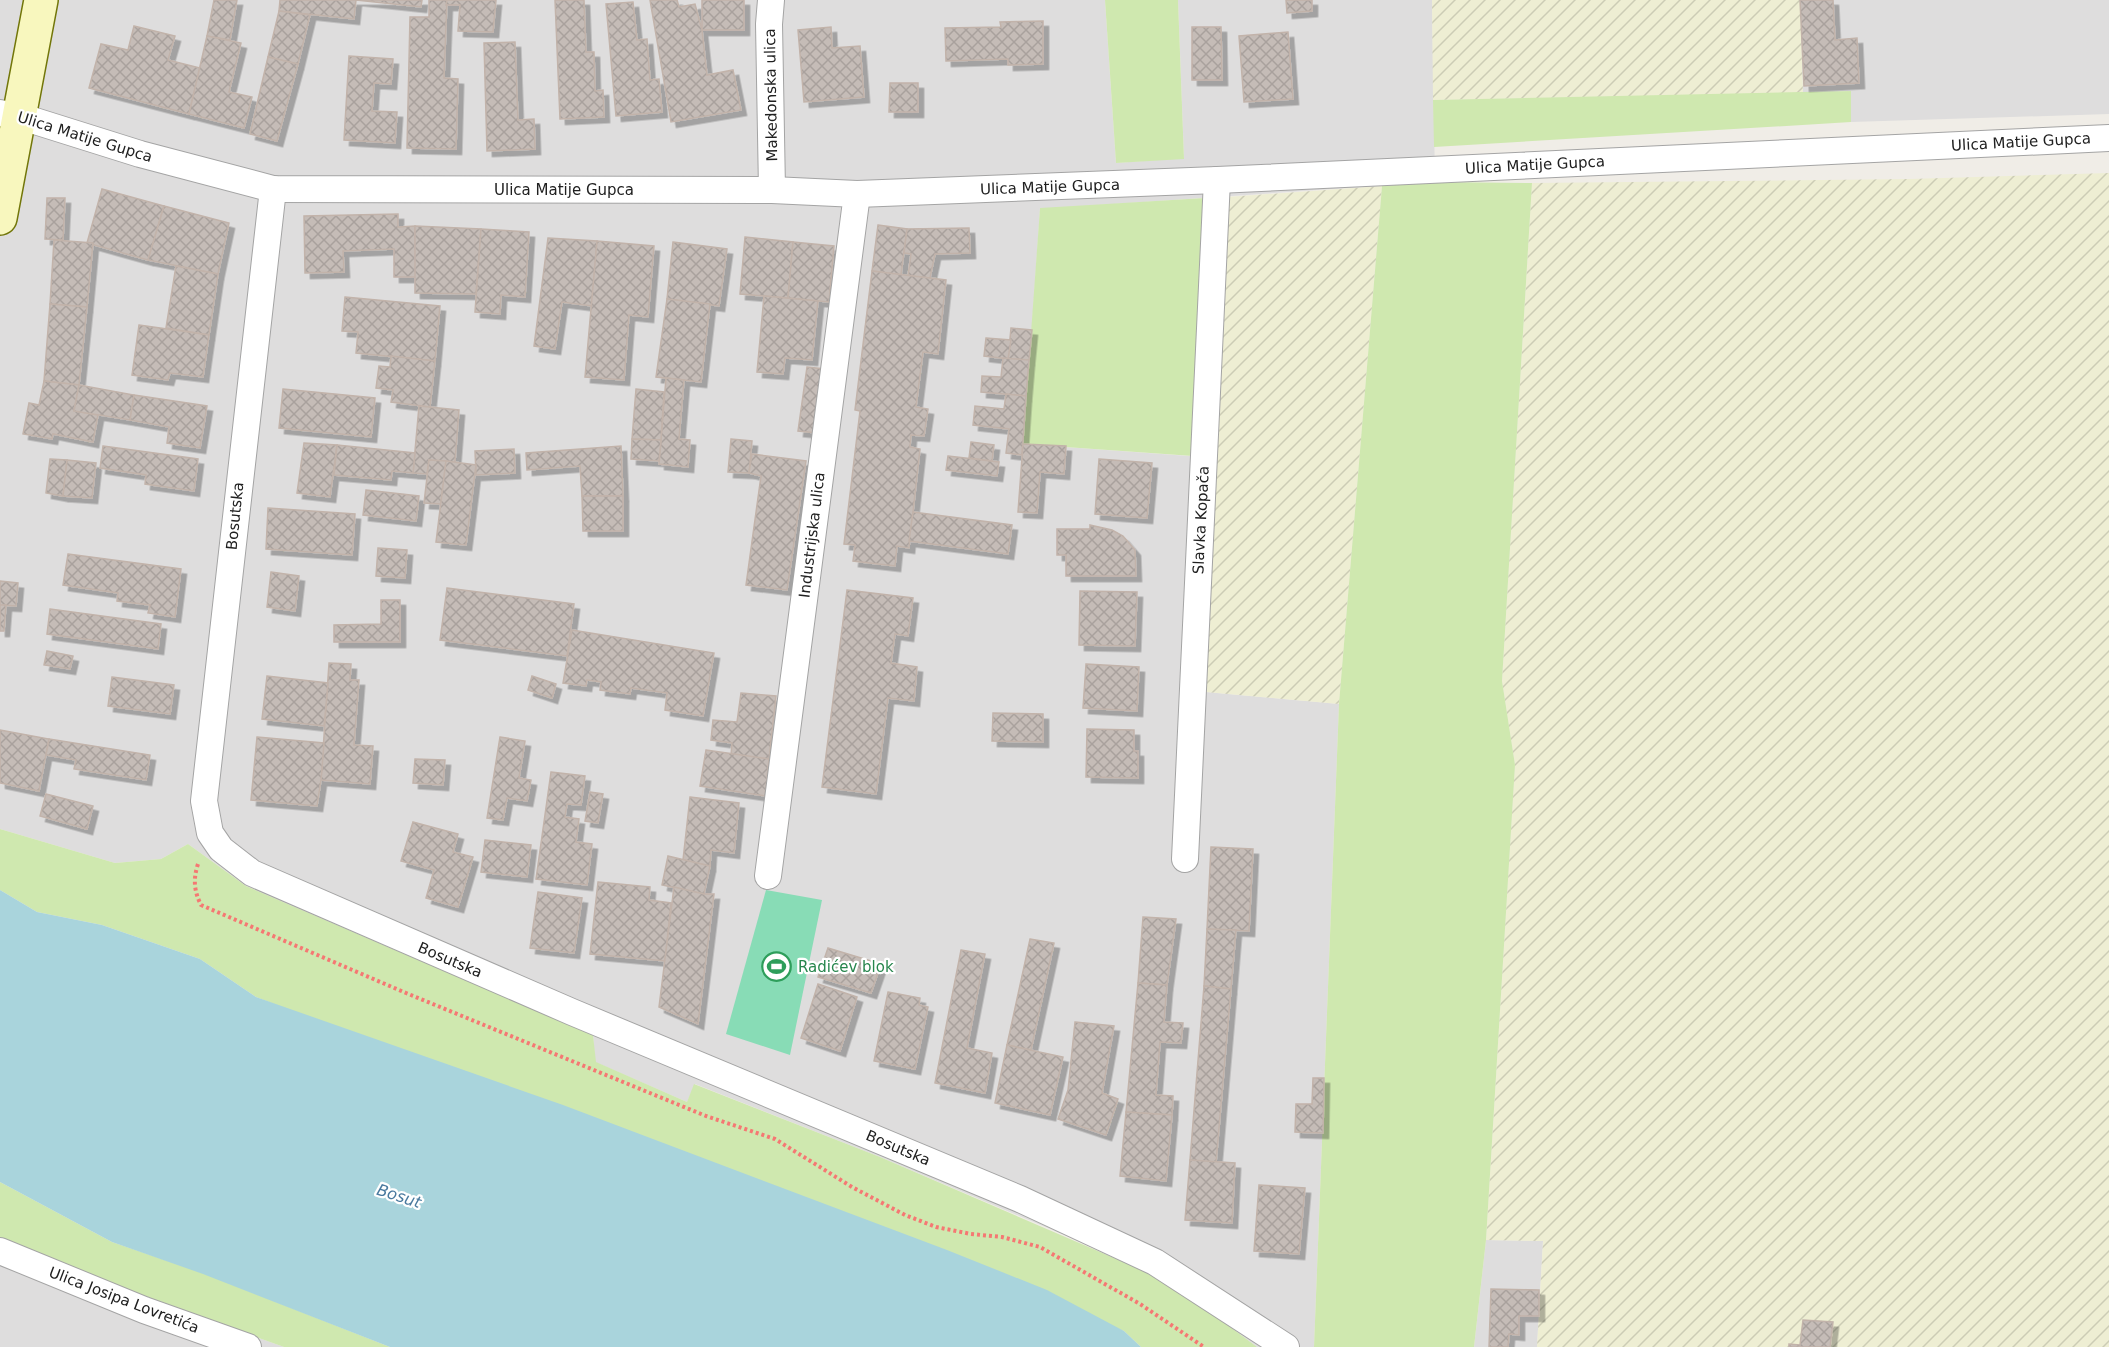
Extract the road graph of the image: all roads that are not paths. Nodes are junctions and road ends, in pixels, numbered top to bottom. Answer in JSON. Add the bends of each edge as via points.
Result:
{"nodes":[{"id":1,"x":41,"y":0,"type":"edge"},
{"id":2,"x":771,"y":0,"type":"edge"},
{"id":3,"x":9,"y":114,"type":"edge"},
{"id":4,"x":2109,"y":138,"type":"edge"},
{"id":5,"x":1217,"y":180,"type":"junction"},
{"id":6,"x":273,"y":189,"type":"junction"},
{"id":7,"x":772,"y":190,"type":"junction"},
{"id":8,"x":857,"y":194,"type":"junction"},
{"id":9,"x":0,"y":218,"type":"edge"},
{"id":10,"x":1185,"y":859,"type":"dead end"},
{"id":11,"x":768,"y":876,"type":"dead end"},
{"id":12,"x":0,"y":1251,"type":"edge"},
{"id":13,"x":248,"y":1347,"type":"edge"},
{"id":14,"x":1286,"y":1347,"type":"edge"}],
"edges":[{"from":1,"to":3,"type":"main road"},
{"from":2,"to":7,"type":"street","name":"Makedonska ulica"},
{"from":3,"to":6,"type":"street","name":"Ulica Matije Gupca"},
{"from":3,"to":9,"type":"main road"},
{"from":4,"to":5,"type":"street","name":"Ulica Matije Gupca"},
{"from":5,"to":8,"type":"street","name":"Ulica Matije Gupca"},
{"from":5,"to":10,"type":"street","name":"Slavka Kopača"},
{"from":6,"to":7,"type":"street","name":"Ulica Matije Gupca"},
{"from":6,"to":14,"type":"street","name":"Bosutska","via":[[204,801],[210,833],[220,849],[252,873],[1020,1199],[1155,1262]]},
{"from":7,"to":8,"type":"street","name":"Ulica Matije Gupca"},
{"from":8,"to":11,"type":"street","name":"Industrijska ulica"},
{"from":12,"to":13,"type":"street","name":"Ulica Josipa Lovretića","via":[[144,1310]]}]}
